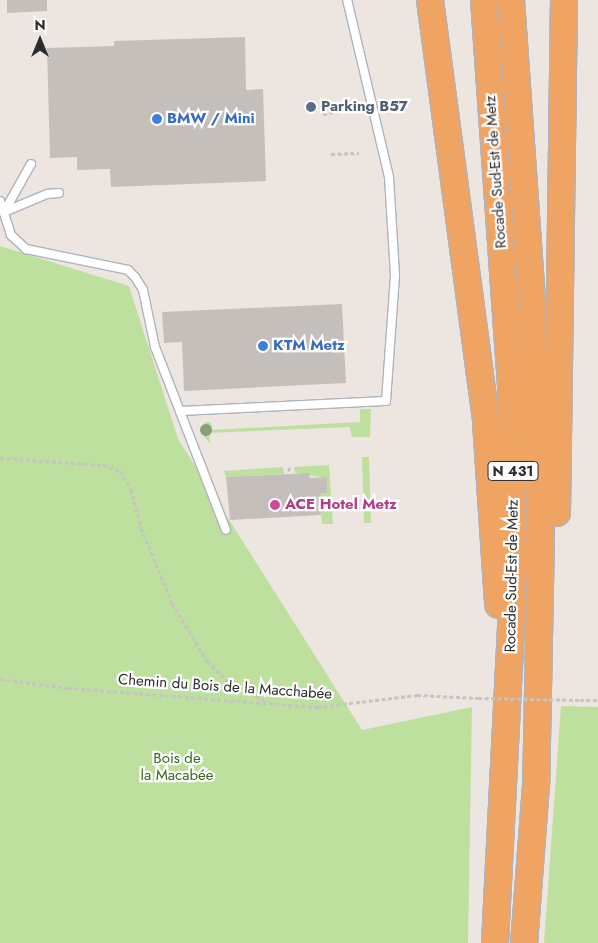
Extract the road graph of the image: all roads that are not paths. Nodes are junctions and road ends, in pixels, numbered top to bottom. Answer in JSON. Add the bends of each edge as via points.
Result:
{"nodes":[{"id":1,"x":347,"y":0,"type":"edge"},
{"id":2,"x":430,"y":0,"type":"edge"},
{"id":3,"x":484,"y":0,"type":"edge"},
{"id":4,"x":511,"y":0,"type":"edge"},
{"id":5,"x":564,"y":0,"type":"edge"},
{"id":6,"x":31,"y":164,"type":"dead end"},
{"id":7,"x":59,"y":194,"type":"dead end"},
{"id":8,"x":0,"y":201,"type":"edge"},
{"id":9,"x":4,"y":212,"type":"junction"},
{"id":10,"x":180,"y":411,"type":"junction"},
{"id":11,"x":226,"y":530,"type":"dead end"},
{"id":12,"x":507,"y":743,"type":"junction"},
{"id":13,"x":536,"y":785,"type":"junction"},
{"id":14,"x":495,"y":943,"type":"edge"},
{"id":15,"x":524,"y":943,"type":"edge"}],
"edges":[{"from":1,"to":10,"type":"lane","via":[[389,177],[395,275],[386,401]]},
{"from":2,"to":12,"type":"highway","via":[[486,422]]},
{"from":3,"to":12,"type":"highway","name":"Rocade Sud-Est de Metz","number":"N 431","via":[[511,388],[514,568]]},
{"from":4,"to":13,"type":"highway","name":"Rocade Sud-Est de Metz","number":"N 431","via":[[538,408],[541,544]]},
{"from":5,"to":13,"type":"highway","via":[[555,622],[547,719]]},
{"from":6,"to":9,"type":"lane"},
{"from":7,"to":9,"type":"lane","via":[[47,194]]},
{"from":8,"to":9,"type":"lane"},
{"from":9,"to":10,"type":"lane","via":[[11,234],[26,249],[128,270],[135,277],[143,290],[155,347]]},
{"from":10,"to":11,"type":"lane"},
{"from":12,"to":14,"type":"highway","name":"Rocade Sud-Est de Metz","number":"N 431"},
{"from":13,"to":15,"type":"highway","name":"Rocade Sud-Est de Metz","number":"N 431"}]}
